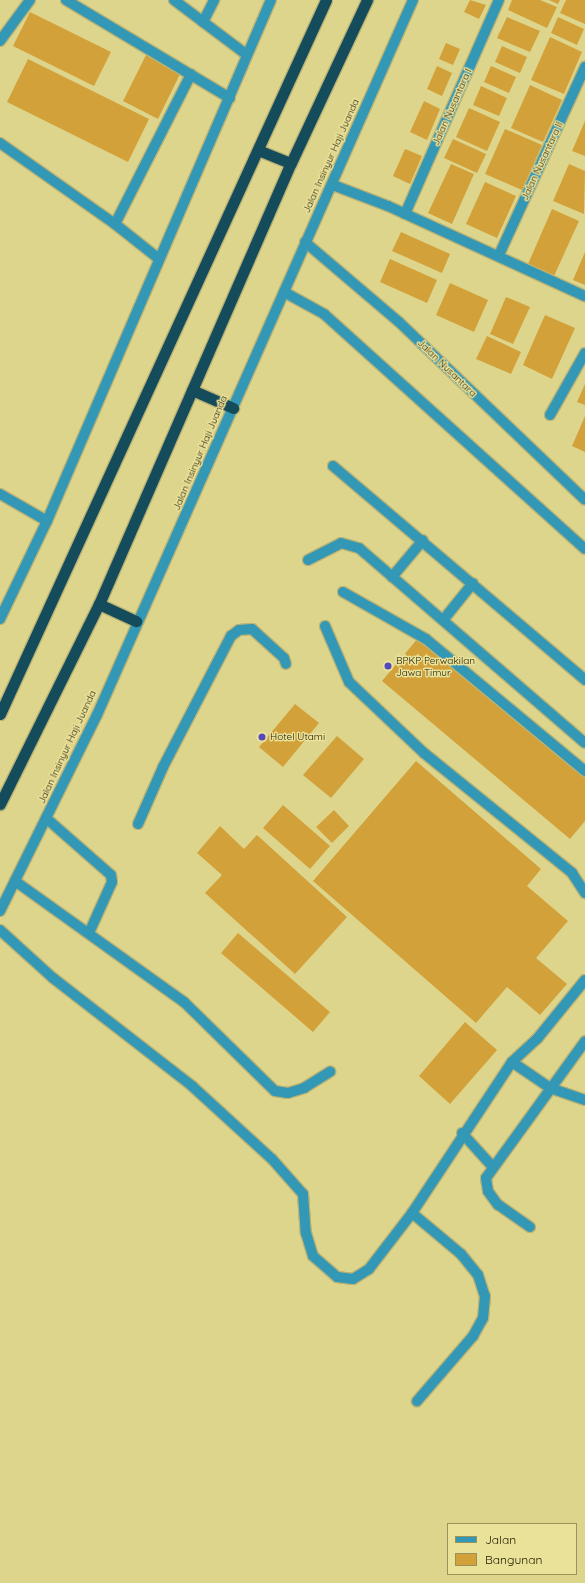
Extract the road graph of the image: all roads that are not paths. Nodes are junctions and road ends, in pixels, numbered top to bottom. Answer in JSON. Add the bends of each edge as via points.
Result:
{"nodes":[{"id":1,"x":30,"y":0,"type":"edge"},
{"id":2,"x":66,"y":0,"type":"edge"},
{"id":3,"x":174,"y":0,"type":"edge"},
{"id":4,"x":214,"y":0,"type":"edge"},
{"id":5,"x":271,"y":0,"type":"edge"},
{"id":6,"x":326,"y":0,"type":"edge"},
{"id":7,"x":367,"y":0,"type":"edge"},
{"id":8,"x":413,"y":0,"type":"edge"},
{"id":9,"x":499,"y":0,"type":"edge"},
{"id":10,"x":203,"y":22,"type":"junction"},
{"id":11,"x":0,"y":41,"type":"edge"},
{"id":12,"x":247,"y":55,"type":"junction"},
{"id":13,"x":585,"y":68,"type":"edge"},
{"id":14,"x":191,"y":74,"type":"junction"},
{"id":15,"x":230,"y":98,"type":"junction"},
{"id":16,"x":0,"y":143,"type":"edge"},
{"id":17,"x":258,"y":150,"type":"junction"},
{"id":18,"x":291,"y":163,"type":"junction"},
{"id":19,"x":333,"y":185,"type":"junction"},
{"id":20,"x":405,"y":214,"type":"junction"},
{"id":21,"x":115,"y":224,"type":"junction"},
{"id":22,"x":305,"y":242,"type":"junction"},
{"id":23,"x":499,"y":255,"type":"junction"},
{"id":24,"x":159,"y":259,"type":"junction"},
{"id":25,"x":284,"y":292,"type":"junction"},
{"id":26,"x":585,"y":296,"type":"edge"},
{"id":27,"x":585,"y":353,"type":"edge"},
{"id":28,"x":192,"y":390,"type":"junction"},
{"id":29,"x":233,"y":408,"type":"junction"},
{"id":30,"x":550,"y":415,"type":"dead end"},
{"id":31,"x":333,"y":466,"type":"dead end"},
{"id":32,"x":1,"y":496,"type":"edge"},
{"id":33,"x":585,"y":500,"type":"edge"},
{"id":34,"x":47,"y":521,"type":"junction"},
{"id":35,"x":423,"y":540,"type":"junction"},
{"id":36,"x":585,"y":549,"type":"edge"},
{"id":37,"x":308,"y":560,"type":"dead end"},
{"id":38,"x":392,"y":577,"type":"junction"},
{"id":39,"x":473,"y":583,"type":"junction"},
{"id":40,"x":343,"y":592,"type":"dead end"},
{"id":41,"x":99,"y":604,"type":"junction"},
{"id":42,"x":0,"y":619,"type":"edge"},
{"id":43,"x":444,"y":619,"type":"junction"},
{"id":44,"x":136,"y":621,"type":"junction"},
{"id":45,"x":325,"y":626,"type":"dead end"},
{"id":46,"x":286,"y":664,"type":"dead end"},
{"id":47,"x":585,"y":680,"type":"edge"},
{"id":48,"x":0,"y":714,"type":"edge"},
{"id":49,"x":585,"y":743,"type":"edge"},
{"id":50,"x":585,"y":771,"type":"edge"},
{"id":51,"x":0,"y":804,"type":"edge"},
{"id":52,"x":46,"y":818,"type":"junction"},
{"id":53,"x":138,"y":824,"type":"dead end"},
{"id":54,"x":15,"y":881,"type":"junction"},
{"id":55,"x":585,"y":893,"type":"edge"},
{"id":56,"x":0,"y":910,"type":"edge"},
{"id":57,"x":0,"y":930,"type":"edge"},
{"id":58,"x":89,"y":933,"type":"junction"},
{"id":59,"x":585,"y":980,"type":"edge"},
{"id":60,"x":585,"y":1041,"type":"edge"},
{"id":61,"x":512,"y":1062,"type":"junction"},
{"id":62,"x":330,"y":1072,"type":"dead end"},
{"id":63,"x":550,"y":1088,"type":"junction"},
{"id":64,"x":585,"y":1100,"type":"edge"},
{"id":65,"x":462,"y":1133,"type":"junction"},
{"id":66,"x":492,"y":1166,"type":"junction"},
{"id":67,"x":412,"y":1213,"type":"junction"},
{"id":68,"x":530,"y":1227,"type":"dead end"},
{"id":69,"x":417,"y":1401,"type":"dead end"}],
"edges":[{"from":1,"to":11,"type":"street"},
{"from":2,"to":14,"type":"street"},
{"from":3,"to":10,"type":"street"},
{"from":4,"to":10,"type":"street"},
{"from":5,"to":12,"type":"street"},
{"from":6,"to":17,"type":"highway"},
{"from":7,"to":18,"type":"highway"},
{"from":8,"to":19,"type":"street","name":"Jalan Insinyur Haji Juanda"},
{"from":9,"to":20,"type":"street","name":"Jalan Nusantara I"},
{"from":10,"to":12,"type":"street"},
{"from":12,"to":15,"type":"street"},
{"from":13,"to":23,"type":"street","name":"Jalan Nusantara II"},
{"from":14,"to":15,"type":"street"},
{"from":14,"to":21,"type":"street"},
{"from":15,"to":24,"type":"street"},
{"from":16,"to":21,"type":"street"},
{"from":17,"to":18,"type":"highway"},
{"from":17,"to":48,"type":"highway"},
{"from":18,"to":28,"type":"highway"},
{"from":19,"to":20,"type":"street"},
{"from":19,"to":22,"type":"street","name":"Jalan Insinyur Haji Juanda"},
{"from":20,"to":23,"type":"street"},
{"from":21,"to":24,"type":"street"},
{"from":22,"to":25,"type":"street","name":"Jalan Insinyur Haji Juanda"},
{"from":22,"to":33,"type":"street","name":"Jalan Nusantara","via":[[399,322]]},
{"from":23,"to":26,"type":"street"},
{"from":24,"to":34,"type":"street"},
{"from":25,"to":29,"type":"street","name":"Jalan Insinyur Haji Juanda"},
{"from":25,"to":36,"type":"street","via":[[324,314]]},
{"from":27,"to":30,"type":"street"},
{"from":28,"to":29,"type":"highway"},
{"from":28,"to":41,"type":"highway"},
{"from":29,"to":44,"type":"street","name":"Jalan Insinyur Haji Juanda"},
{"from":31,"to":35,"type":"street"},
{"from":32,"to":34,"type":"street"},
{"from":34,"to":42,"type":"street"},
{"from":35,"to":38,"type":"street"},
{"from":35,"to":39,"type":"street"},
{"from":37,"to":38,"type":"street","via":[[341,543],[351,543]]},
{"from":38,"to":43,"type":"street"},
{"from":39,"to":43,"type":"street"},
{"from":39,"to":47,"type":"street"},
{"from":40,"to":50,"type":"street","via":[[426,639]]},
{"from":41,"to":44,"type":"highway"},
{"from":41,"to":51,"type":"highway"},
{"from":43,"to":49,"type":"street"},
{"from":44,"to":52,"type":"street","name":"Jalan Insinyur Haji Juanda","via":[[97,715]]},
{"from":45,"to":55,"type":"street","via":[[349,682],[424,753],[572,873]]},
{"from":46,"to":53,"type":"street","via":[[284,658],[252,629],[239,630],[231,636],[163,767]]},
{"from":52,"to":54,"type":"street","name":"Jalan Insinyur Haji Juanda"},
{"from":52,"to":58,"type":"street","via":[[112,875],[112,882]]},
{"from":54,"to":56,"type":"street","name":"Jalan Insinyur Haji Juanda"},
{"from":54,"to":58,"type":"street"},
{"from":57,"to":67,"type":"street","via":[[53,978],[192,1086],[272,1159],[303,1194],[306,1233],[313,1256],[337,1277],[353,1279],[369,1270]]},
{"from":58,"to":62,"type":"street","via":[[184,1002],[275,1091],[288,1093],[304,1088]]},
{"from":59,"to":61,"type":"street","via":[[548,1027]]},
{"from":60,"to":63,"type":"street"},
{"from":61,"to":63,"type":"street"},
{"from":61,"to":65,"type":"street"},
{"from":63,"to":64,"type":"street"},
{"from":63,"to":66,"type":"street"},
{"from":65,"to":66,"type":"street"},
{"from":65,"to":67,"type":"street"},
{"from":66,"to":68,"type":"street","via":[[486,1178],[488,1191],[498,1205]]},
{"from":67,"to":69,"type":"street","via":[[461,1254],[478,1275],[485,1296],[483,1318],[473,1336]]}]}
